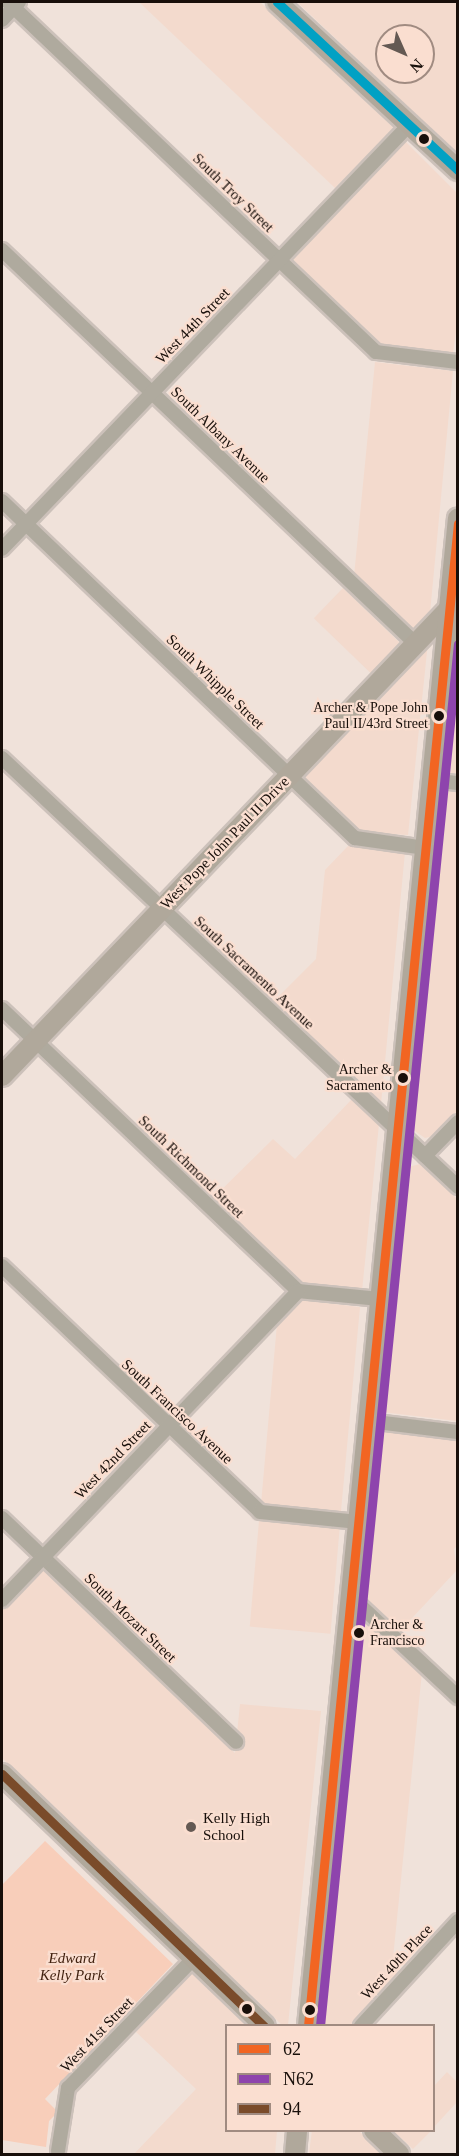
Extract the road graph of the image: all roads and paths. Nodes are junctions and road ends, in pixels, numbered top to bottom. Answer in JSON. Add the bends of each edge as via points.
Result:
{"nodes":[{"id":1,"x":277,"y":2,"type":"edge"},
{"id":2,"x":14,"y":3,"type":"edge"},
{"id":3,"x":2,"y":20,"type":"edge"},
{"id":4,"x":409,"y":125,"type":"junction"},
{"id":5,"x":458,"y":170,"type":"edge"},
{"id":6,"x":2,"y":250,"type":"edge"},
{"id":7,"x":280,"y":260,"type":"junction"},
{"id":8,"x":458,"y":362,"type":"edge"},
{"id":9,"x":151,"y":393,"type":"junction"},
{"id":10,"x":2,"y":501,"type":"edge"},
{"id":11,"x":458,"y":518,"type":"edge"},
{"id":12,"x":25,"y":524,"type":"junction"},
{"id":13,"x":2,"y":549,"type":"edge"},
{"id":14,"x":453,"y":606,"type":"edge"},
{"id":15,"x":416,"y":644,"type":"junction"},
{"id":16,"x":2,"y":758,"type":"edge"},
{"id":17,"x":290,"y":776,"type":"junction"},
{"id":18,"x":432,"y":780,"type":"junction"},
{"id":19,"x":458,"y":783,"type":"edge"},
{"id":20,"x":425,"y":848,"type":"junction"},
{"id":21,"x":162,"y":909,"type":"junction"},
{"id":22,"x":2,"y":1009,"type":"edge"},
{"id":23,"x":35,"y":1041,"type":"junction"},
{"id":24,"x":2,"y":1076,"type":"edge"},
{"id":25,"x":458,"y":1122,"type":"edge"},
{"id":26,"x":395,"y":1128,"type":"junction"},
{"id":27,"x":425,"y":1156,"type":"junction"},
{"id":28,"x":458,"y":1187,"type":"edge"},
{"id":29,"x":2,"y":1266,"type":"edge"},
{"id":30,"x":298,"y":1291,"type":"junction"},
{"id":31,"x":380,"y":1299,"type":"junction"},
{"id":32,"x":368,"y":1421,"type":"junction"},
{"id":33,"x":168,"y":1426,"type":"junction"},
{"id":34,"x":456,"y":1431,"type":"edge"},
{"id":35,"x":2,"y":1518,"type":"edge"},
{"id":36,"x":358,"y":1522,"type":"junction"},
{"id":37,"x":43,"y":1557,"type":"junction"},
{"id":38,"x":350,"y":1596,"type":"junction"},
{"id":39,"x":2,"y":1600,"type":"edge"},
{"id":40,"x":458,"y":1697,"type":"edge"},
{"id":41,"x":236,"y":1742,"type":"dead end"},
{"id":42,"x":2,"y":1774,"type":"edge"},
{"id":43,"x":458,"y":1921,"type":"edge"},
{"id":44,"x":194,"y":1958,"type":"junction"},
{"id":45,"x":264,"y":2024,"type":"edge"},
{"id":46,"x":308,"y":2024,"type":"edge"},
{"id":47,"x":362,"y":2024,"type":"edge"},
{"id":48,"x":297,"y":2132,"type":"edge"},
{"id":49,"x":376,"y":2132,"type":"edge"},
{"id":50,"x":58,"y":2151,"type":"dead end"},
{"id":51,"x":295,"y":2154,"type":"edge"},
{"id":52,"x":399,"y":2154,"type":"edge"}],
"edges":[{"from":1,"to":4,"type":"main road"},
{"from":2,"to":3,"type":"street"},
{"from":2,"to":7,"type":"street","name":"South Troy Street"},
{"from":4,"to":5,"type":"main road"},
{"from":4,"to":7,"type":"street","name":"West 44th Street"},
{"from":6,"to":9,"type":"street","name":"South Albany Avenue"},
{"from":7,"to":8,"type":"street","name":"South Troy Street","via":[[376,352]]},
{"from":7,"to":9,"type":"street","name":"West 44th Street"},
{"from":9,"to":12,"type":"street","name":"West 44th Street"},
{"from":9,"to":15,"type":"street","name":"South Albany Avenue"},
{"from":10,"to":12,"type":"street","name":"South Whipple Street"},
{"from":11,"to":14,"type":"main road"},
{"from":12,"to":13,"type":"street","name":"West 44th Street"},
{"from":12,"to":17,"type":"street","name":"South Whipple Street"},
{"from":14,"to":15,"type":"main road","name":"West Pope John Paul II Drive"},
{"from":14,"to":18,"type":"main road"},
{"from":15,"to":17,"type":"main road","name":"West Pope John Paul II Drive"},
{"from":16,"to":21,"type":"street","name":"South Sacramento Avenue"},
{"from":17,"to":20,"type":"street","name":"South Whipple Street","via":[[355,838]]},
{"from":17,"to":21,"type":"main road","name":"West Pope John Paul II Drive"},
{"from":18,"to":19,"type":"street"},
{"from":18,"to":20,"type":"main road"},
{"from":20,"to":26,"type":"main road"},
{"from":21,"to":23,"type":"main road","name":"West Pope John Paul II Drive"},
{"from":21,"to":26,"type":"street","name":"South Sacramento Avenue"},
{"from":22,"to":23,"type":"street","name":"South Richmond Street"},
{"from":23,"to":24,"type":"main road","name":"West Pope John Paul II Drive"},
{"from":23,"to":30,"type":"street","name":"South Richmond Street"},
{"from":25,"to":27,"type":"street"},
{"from":26,"to":27,"type":"street","name":"South Sacramento Avenue"},
{"from":26,"to":31,"type":"main road"},
{"from":27,"to":28,"type":"street","name":"South Sacramento Avenue"},
{"from":29,"to":33,"type":"street","name":"South Francisco Avenue"},
{"from":30,"to":31,"type":"street"},
{"from":30,"to":33,"type":"street","name":"West 42nd Street"},
{"from":31,"to":32,"type":"main road"},
{"from":32,"to":34,"type":"street"},
{"from":32,"to":36,"type":"main road"},
{"from":33,"to":36,"type":"street","name":"South Francisco Avenue","via":[[260,1512]]},
{"from":33,"to":37,"type":"street","name":"West 42nd Street"},
{"from":35,"to":37,"type":"street","name":"South Mozart Street"},
{"from":36,"to":38,"type":"main road"},
{"from":37,"to":39,"type":"street","name":"West 42nd Street"},
{"from":37,"to":41,"type":"street","name":"South Mozart Street"},
{"from":38,"to":40,"type":"street"},
{"from":38,"to":46,"type":"main road"},
{"from":42,"to":44,"type":"main road"},
{"from":43,"to":47,"type":"street","name":"West 40th Place"},
{"from":44,"to":45,"type":"main road"},
{"from":44,"to":50,"type":"street","name":"West 41st Street","via":[[68,2088]]},
{"from":48,"to":51,"type":"main road"},
{"from":49,"to":52,"type":"main road"}]}
